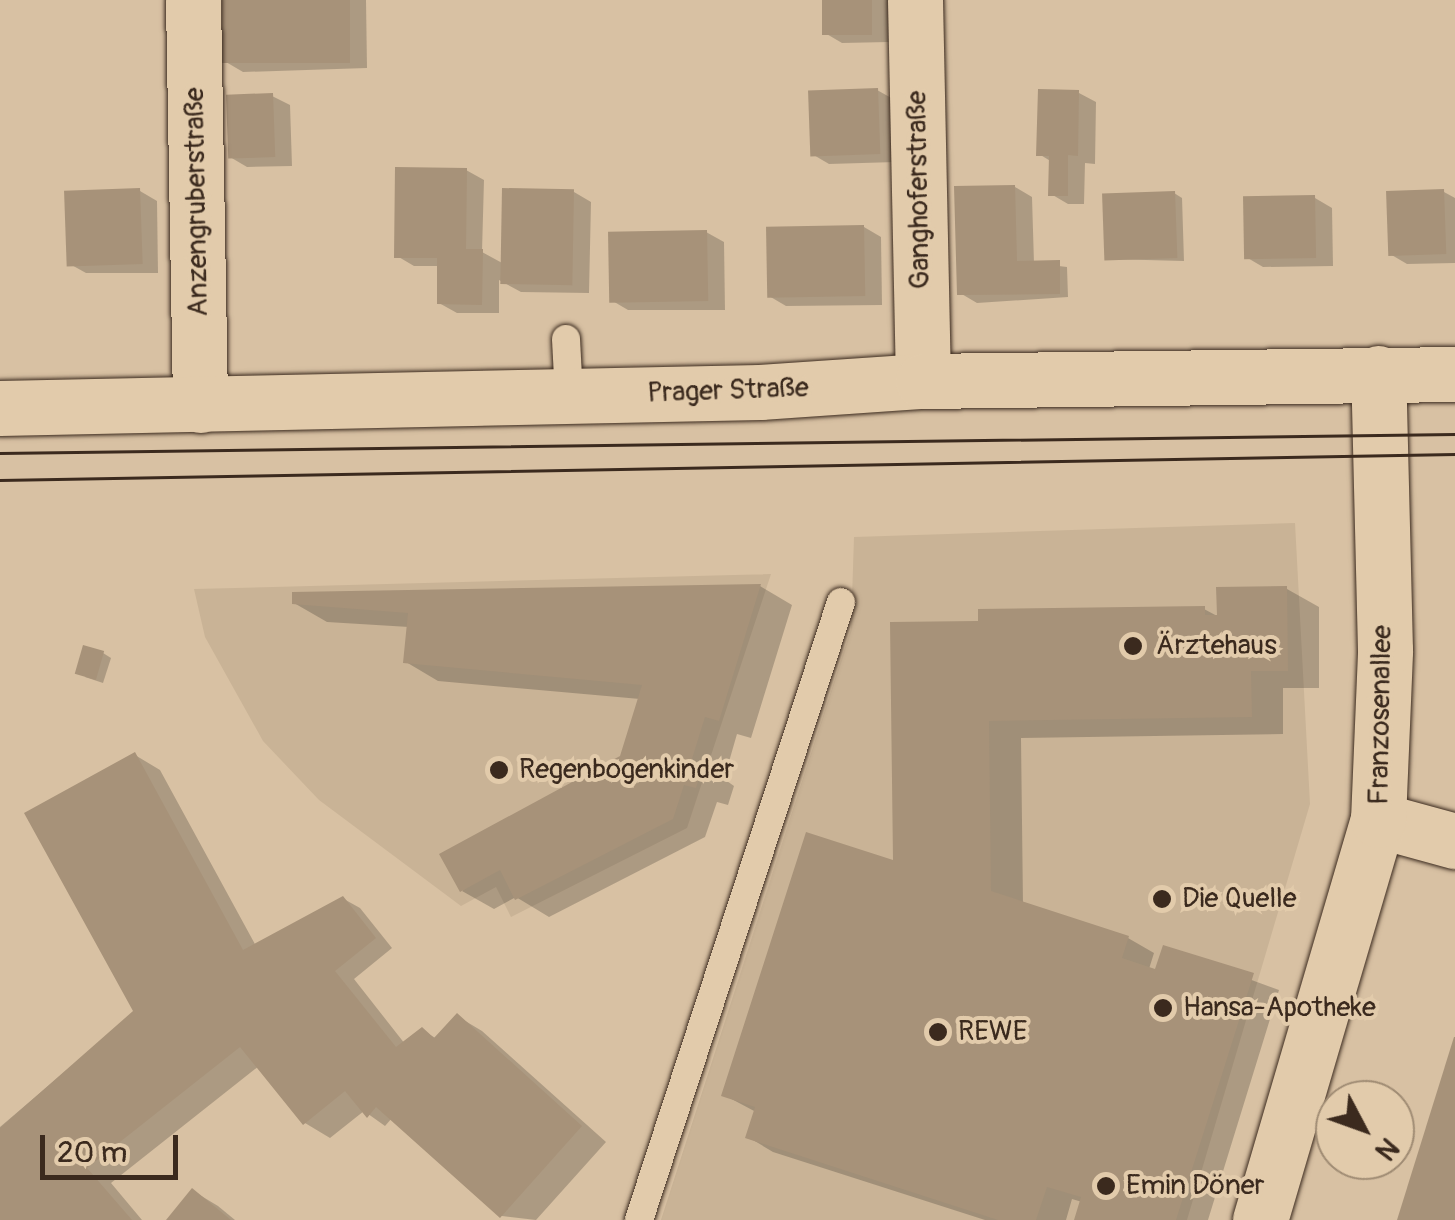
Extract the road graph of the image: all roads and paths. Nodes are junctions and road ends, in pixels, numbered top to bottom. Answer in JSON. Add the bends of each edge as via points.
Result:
{"nodes":[{"id":1,"x":193,"y":0,"type":"edge"},
{"id":2,"x":915,"y":0,"type":"edge"},
{"id":3,"x":566,"y":339,"type":"dead end"},
{"id":4,"x":1378,"y":374,"type":"junction"},
{"id":5,"x":1455,"y":374,"type":"edge"},
{"id":6,"x":923,"y":380,"type":"junction"},
{"id":7,"x":569,"y":396,"type":"junction"},
{"id":8,"x":200,"y":405,"type":"junction"},
{"id":9,"x":0,"y":408,"type":"edge"},
{"id":10,"x":841,"y":602,"type":"dead end"},
{"id":11,"x":1378,"y":820,"type":"junction"},
{"id":12,"x":1455,"y":841,"type":"edge"},
{"id":13,"x":639,"y":1220,"type":"edge"},
{"id":14,"x":1260,"y":1220,"type":"edge"}],
"edges":[{"from":1,"to":8,"type":"street","name":"Anzengruberstraße"},
{"from":2,"to":6,"type":"street","name":"Ganghoferstraße"},
{"from":3,"to":7,"type":"lane"},
{"from":4,"to":5,"type":"street","name":"Prager Straße"},
{"from":4,"to":6,"type":"street","name":"Prager Straße"},
{"from":4,"to":11,"type":"street","name":"Franzosenallee","via":[[1385,650]]},
{"from":6,"to":7,"type":"street","name":"Prager Straße"},
{"from":7,"to":8,"type":"street","name":"Prager Straße"},
{"from":8,"to":9,"type":"street","name":"Prager Straße"},
{"from":10,"to":13,"type":"lane"},
{"from":11,"to":12,"type":"street"},
{"from":11,"to":14,"type":"street","name":"Franzosenallee"}]}
